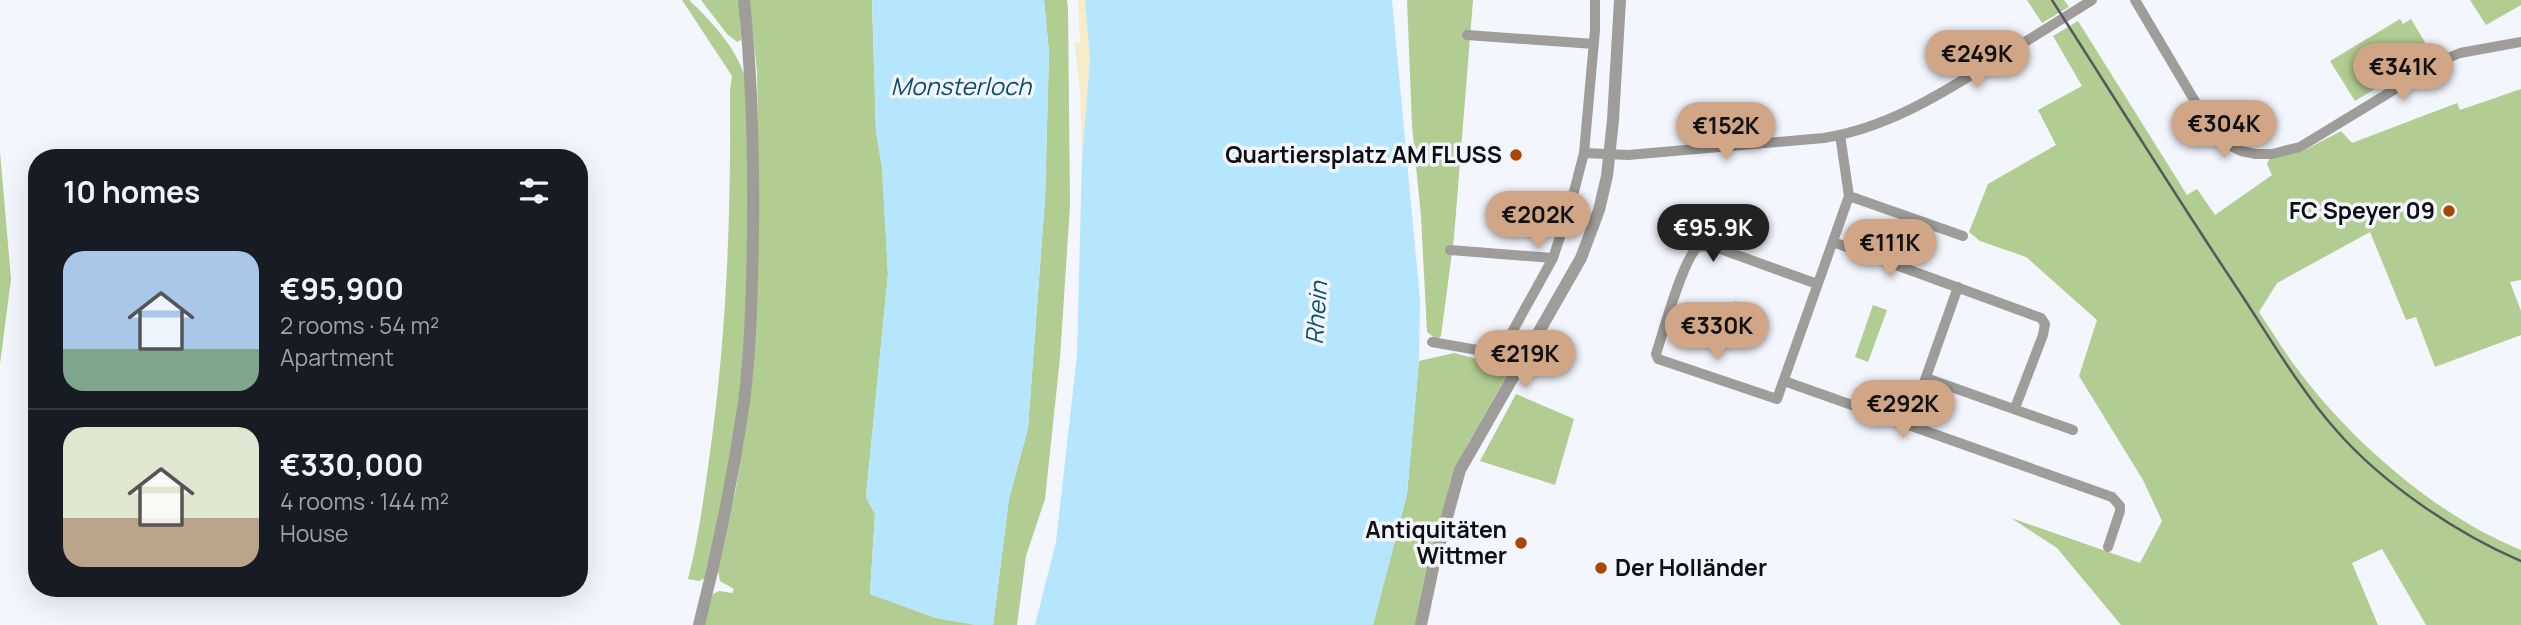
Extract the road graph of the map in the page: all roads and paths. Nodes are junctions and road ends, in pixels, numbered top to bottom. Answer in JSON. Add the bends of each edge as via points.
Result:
{"nodes":[{"id":1,"x":744,"y":0,"type":"edge"},
{"id":2,"x":1595,"y":0,"type":"edge"},
{"id":3,"x":1620,"y":0,"type":"edge"},
{"id":4,"x":2092,"y":0,"type":"edge"},
{"id":5,"x":2135,"y":0,"type":"edge"},
{"id":6,"x":1467,"y":34,"type":"dead end"},
{"id":7,"x":2521,"y":41,"type":"edge"},
{"id":8,"x":1594,"y":44,"type":"junction"},
{"id":9,"x":1840,"y":135,"type":"junction"},
{"id":10,"x":1584,"y":153,"type":"junction"},
{"id":11,"x":1610,"y":155,"type":"junction"},
{"id":12,"x":1849,"y":196,"type":"junction"},
{"id":13,"x":1964,"y":236,"type":"dead end"},
{"id":14,"x":1833,"y":242,"type":"junction"},
{"id":15,"x":1450,"y":250,"type":"dead end"},
{"id":16,"x":1553,"y":258,"type":"junction"},
{"id":17,"x":1817,"y":284,"type":"junction"},
{"id":18,"x":1958,"y":287,"type":"junction"},
{"id":19,"x":1432,"y":342,"type":"dead end"},
{"id":20,"x":1500,"y":354,"type":"junction"},
{"id":21,"x":1521,"y":363,"type":"junction"},
{"id":22,"x":1926,"y":378,"type":"junction"},
{"id":23,"x":1784,"y":381,"type":"junction"},
{"id":24,"x":2014,"y":408,"type":"junction"},
{"id":25,"x":1909,"y":425,"type":"junction"},
{"id":26,"x":2073,"y":430,"type":"dead end"},
{"id":27,"x":2108,"y":547,"type":"dead end"},
{"id":28,"x":699,"y":625,"type":"edge"},
{"id":29,"x":1421,"y":625,"type":"edge"}],
"edges":[{"from":1,"to":28,"type":"street","via":[[754,155],[752,298],[744,399],[730,486]]},
{"from":2,"to":8,"type":"street"},
{"from":3,"to":11,"type":"street"},
{"from":4,"to":9,"type":"street","via":[[1922,105]]},
{"from":5,"to":7,"type":"street","via":[[2217,135],[2227,144],[2256,154],[2300,147],[2443,60]]},
{"from":6,"to":8,"type":"street"},
{"from":8,"to":10,"type":"street"},
{"from":9,"to":11,"type":"street"},
{"from":9,"to":12,"type":"street"},
{"from":10,"to":11,"type":"street"},
{"from":10,"to":16,"type":"street"},
{"from":11,"to":21,"type":"street","via":[[1599,210],[1581,258]]},
{"from":12,"to":13,"type":"street"},
{"from":12,"to":14,"type":"street"},
{"from":14,"to":17,"type":"street"},
{"from":14,"to":18,"type":"street"},
{"from":15,"to":16,"type":"street"},
{"from":16,"to":20,"type":"street"},
{"from":17,"to":23,"type":"street"},
{"from":17,"to":23,"type":"street","via":[[1712,246],[1698,247],[1682,277],[1656,354],[1658,359],[1777,399]]},
{"from":18,"to":22,"type":"street"},
{"from":18,"to":24,"type":"street","via":[[2039,316],[2045,324]]},
{"from":19,"to":20,"type":"street"},
{"from":20,"to":21,"type":"street"},
{"from":21,"to":29,"type":"street","via":[[1460,470]]},
{"from":22,"to":24,"type":"street"},
{"from":22,"to":25,"type":"street"},
{"from":23,"to":25,"type":"street"},
{"from":24,"to":26,"type":"street"},
{"from":25,"to":27,"type":"street","via":[[2112,497],[2120,511]]}]}
